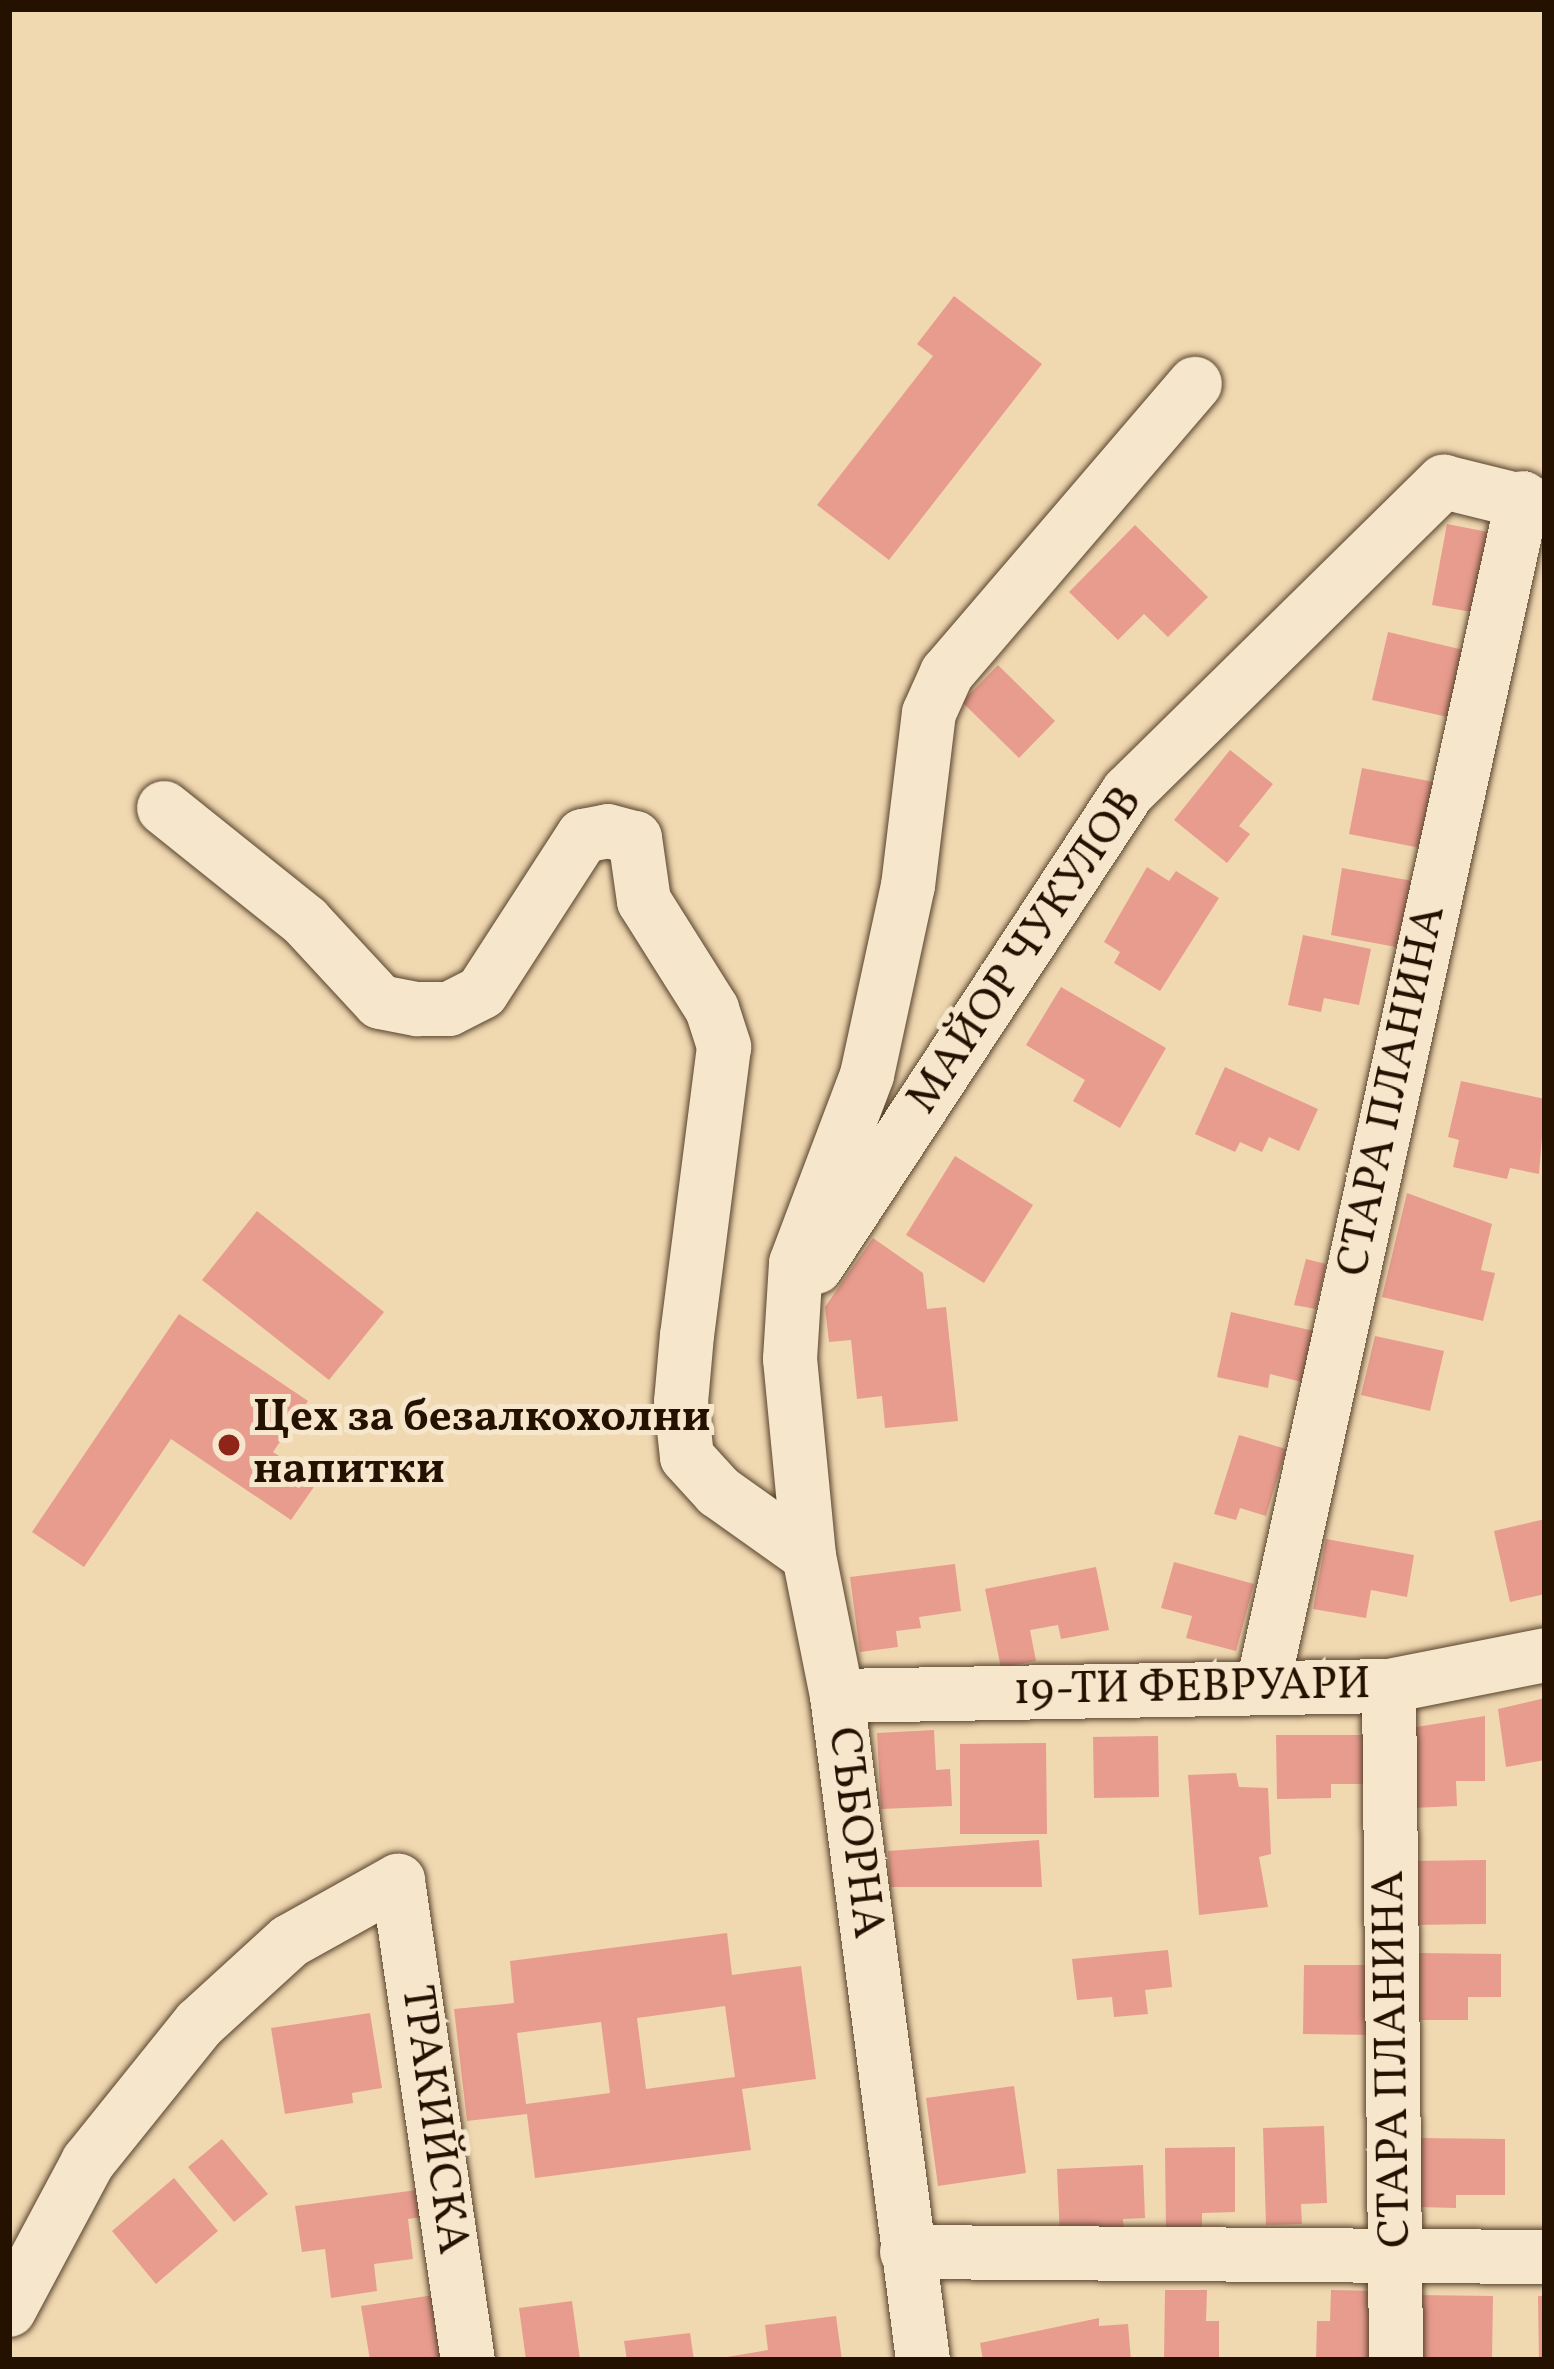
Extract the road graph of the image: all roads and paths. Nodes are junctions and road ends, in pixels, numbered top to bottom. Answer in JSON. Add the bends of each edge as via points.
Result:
{"nodes":[{"id":1,"x":1195,"y":384,"type":"dead end"},
{"id":2,"x":1534,"y":502,"type":"edge"},
{"id":3,"x":164,"y":808,"type":"dead end"},
{"id":4,"x":795,"y":1306,"type":"junction"},
{"id":5,"x":809,"y":1556,"type":"junction"},
{"id":6,"x":1545,"y":1655,"type":"edge"},
{"id":7,"x":1263,"y":1685,"type":"junction"},
{"id":8,"x":1389,"y":1686,"type":"junction"},
{"id":9,"x":837,"y":1696,"type":"junction"},
{"id":10,"x":907,"y":2252,"type":"junction"},
{"id":11,"x":1545,"y":2257,"type":"edge"},
{"id":12,"x":1397,"y":2258,"type":"junction"},
{"id":13,"x":9,"y":2310,"type":"edge"},
{"id":14,"x":468,"y":2360,"type":"edge"},
{"id":15,"x":923,"y":2360,"type":"edge"},
{"id":16,"x":1396,"y":2360,"type":"edge"}],
"edges":[{"from":1,"to":4,"type":"street","name":"СЪБОРНА","via":[[946,673],[929,712],[867,1075],[806,1220]]},
{"from":2,"to":4,"type":"street","name":"МАЙОР ЧУКУЛОВ","via":[[1444,482],[1128,792]]},
{"from":2,"to":7,"type":"street","name":"СТАРА ПЛАНИНА"},
{"from":3,"to":5,"type":"street","via":[[305,921],[380,1002],[417,1009],[449,1009],[482,992],[583,836],[635,838],[644,901],[712,1009],[724,1047],[682,1380],[687,1457],[719,1492]]},
{"from":4,"to":5,"type":"street","name":"СЪБОРНА","via":[[790,1359]]},
{"from":5,"to":9,"type":"street","name":"СЪБОРНА"},
{"from":6,"to":8,"type":"street","name":"19-ТИ ФЕВРУАРИ"},
{"from":7,"to":8,"type":"street","name":"19-ТИ ФЕВРУАРИ"},
{"from":7,"to":9,"type":"street","name":"19-ТИ ФЕВРУАРИ"},
{"from":8,"to":12,"type":"street","name":"СТАРА ПЛАНИНА"},
{"from":9,"to":10,"type":"street","name":"СЪБОРНА"},
{"from":10,"to":12,"type":"street"},
{"from":10,"to":15,"type":"street","name":"СЪБОРНА"},
{"from":11,"to":12,"type":"street"},
{"from":12,"to":16,"type":"street","name":"СТАРА ПЛАНИНА"},
{"from":13,"to":14,"type":"street","name":"ТРАКИЙСКА","via":[[88,2162],[199,2024],[290,1941],[398,1881]]}]}
